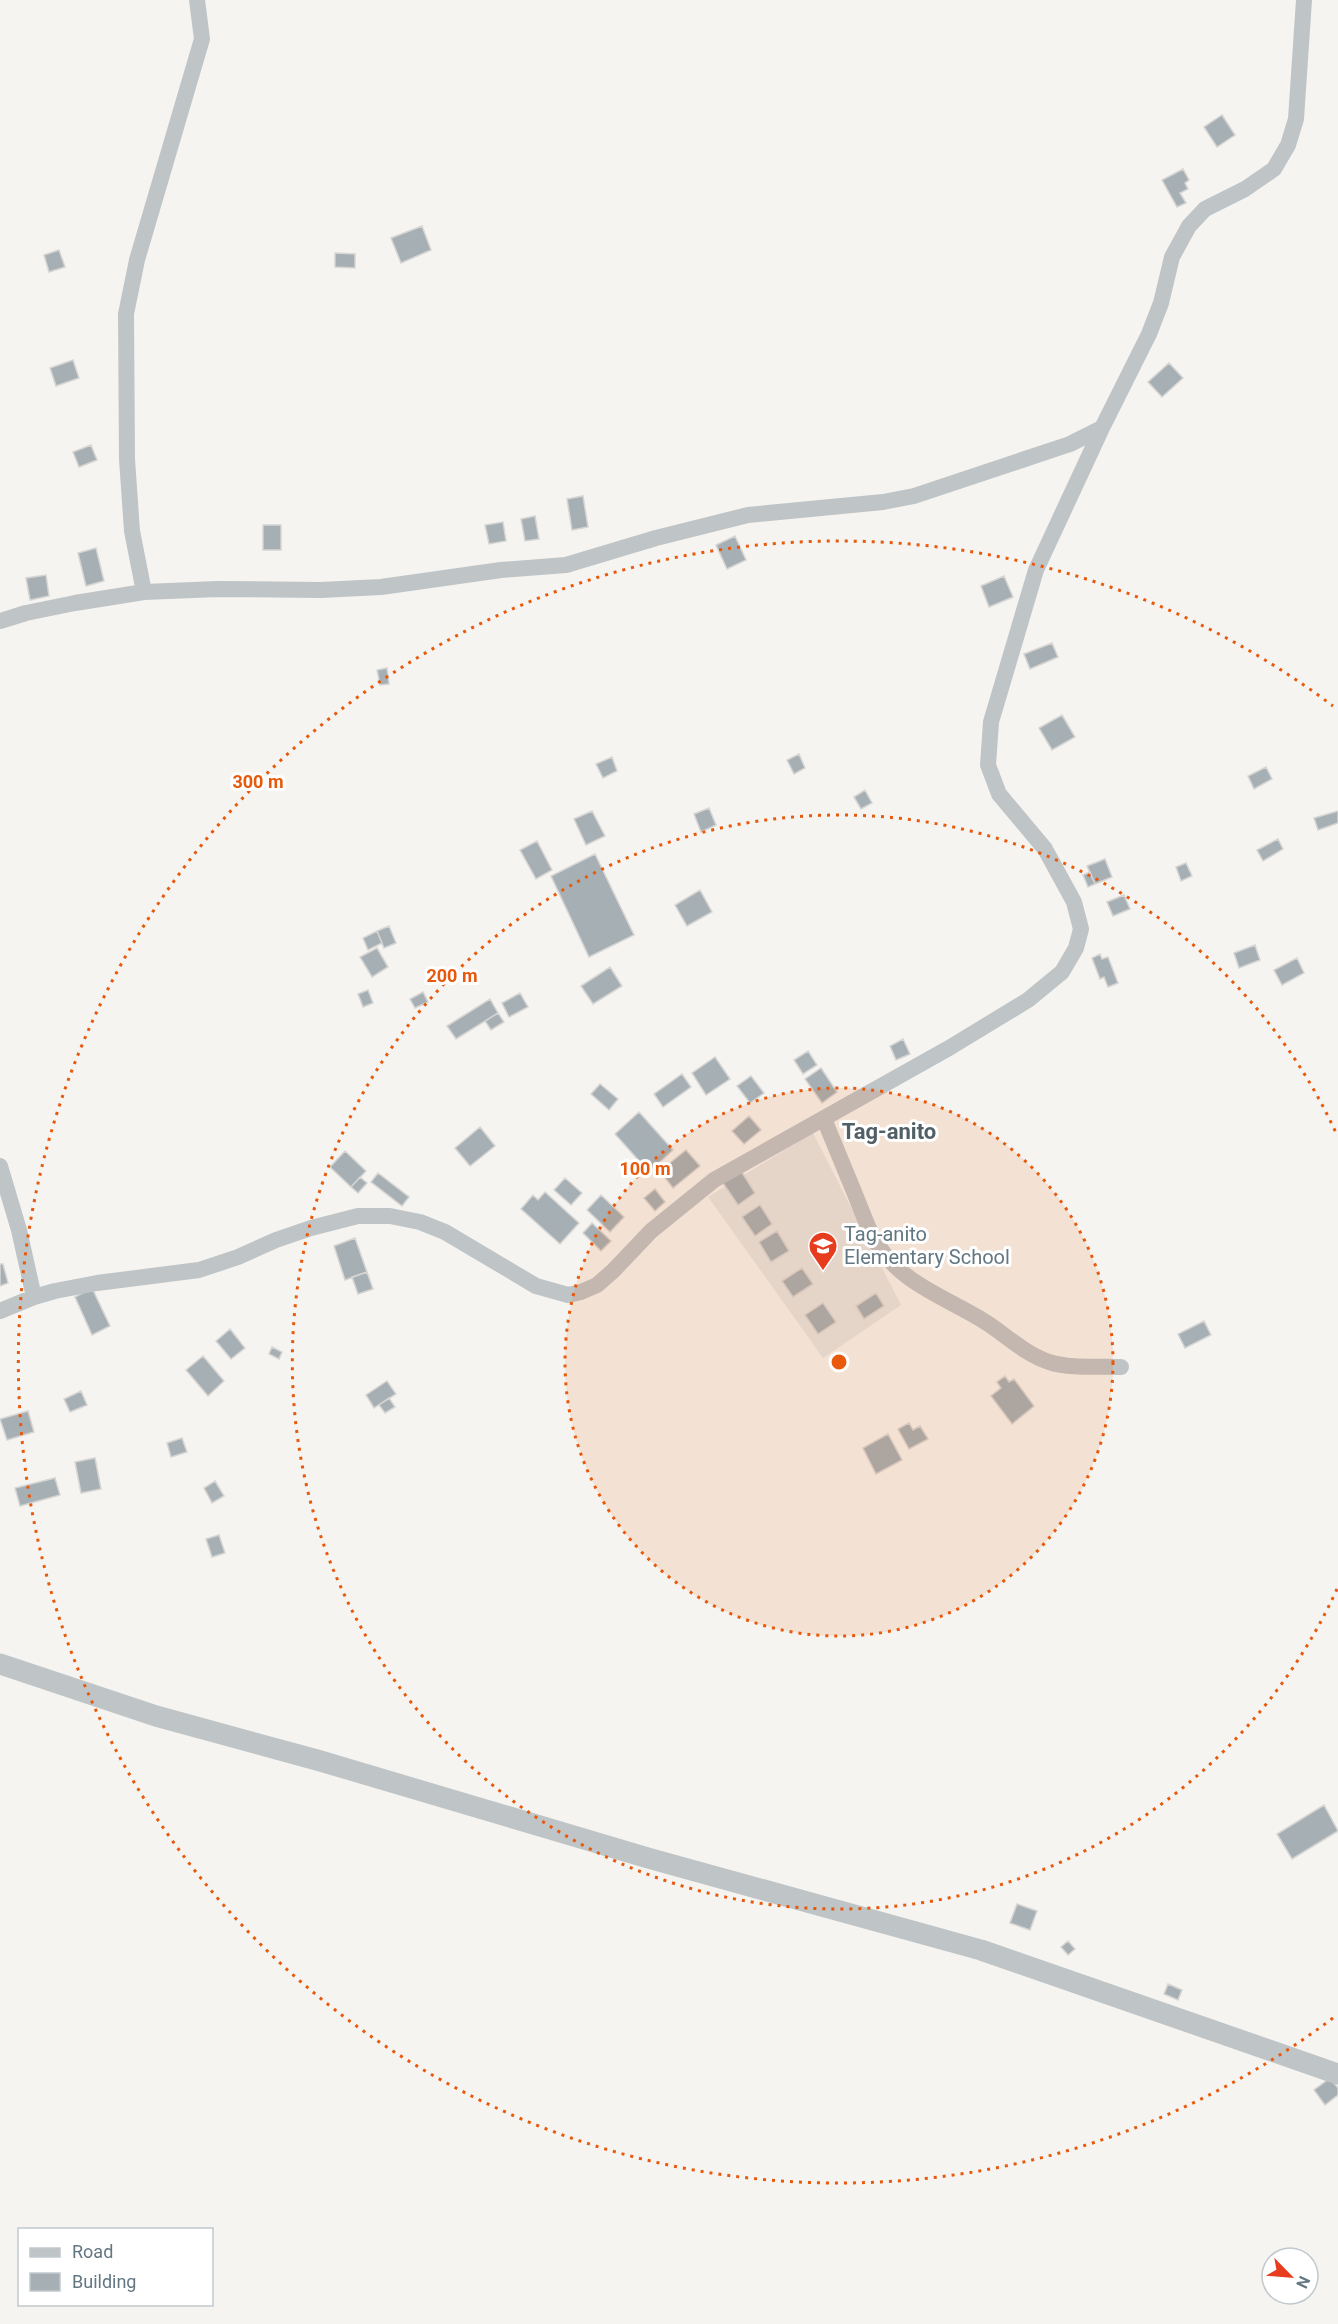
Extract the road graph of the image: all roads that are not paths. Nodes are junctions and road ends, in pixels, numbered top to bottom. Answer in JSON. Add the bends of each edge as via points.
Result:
{"nodes":[{"id":1,"x":197,"y":0,"type":"edge"},
{"id":2,"x":1304,"y":0,"type":"edge"},
{"id":3,"x":1102,"y":428,"type":"junction"},
{"id":4,"x":144,"y":592,"type":"junction"},
{"id":5,"x":0,"y":621,"type":"edge"},
{"id":6,"x":824,"y":1119,"type":"junction"},
{"id":7,"x":0,"y":1166,"type":"edge"},
{"id":8,"x":34,"y":1297,"type":"junction"},
{"id":9,"x":0,"y":1311,"type":"edge"},
{"id":10,"x":1121,"y":1367,"type":"dead end"},
{"id":11,"x":0,"y":1664,"type":"edge"},
{"id":12,"x":1338,"y":2074,"type":"edge"}],
"edges":[{"from":1,"to":4,"type":"street","via":[[202,39],[137,260],[126,314],[127,459],[132,531]]},
{"from":2,"to":3,"type":"street","via":[[1296,118],[1288,145],[1274,169],[1205,210],[1189,226],[1172,257],[1149,334]]},
{"from":3,"to":4,"type":"street","via":[[1070,444],[914,496],[748,515],[566,565],[381,587]]},
{"from":3,"to":6,"type":"street","via":[[1036,570],[991,722],[988,765],[999,794],[1045,849],[1074,902],[1082,929],[1076,948],[1062,972],[1028,1000]]},
{"from":4,"to":5,"type":"street"},
{"from":6,"to":8,"type":"street","via":[[714,1180],[651,1231],[597,1285],[568,1295],[536,1286],[445,1232],[390,1215],[358,1216],[311,1228],[199,1270],[88,1285]]},
{"from":6,"to":10,"type":"street","via":[[870,1232],[899,1271],[1047,1361]]},
{"from":7,"to":8,"type":"street"},
{"from":8,"to":9,"type":"street"},
{"from":11,"to":12,"type":"street","via":[[156,1716],[981,1950]]}]}
